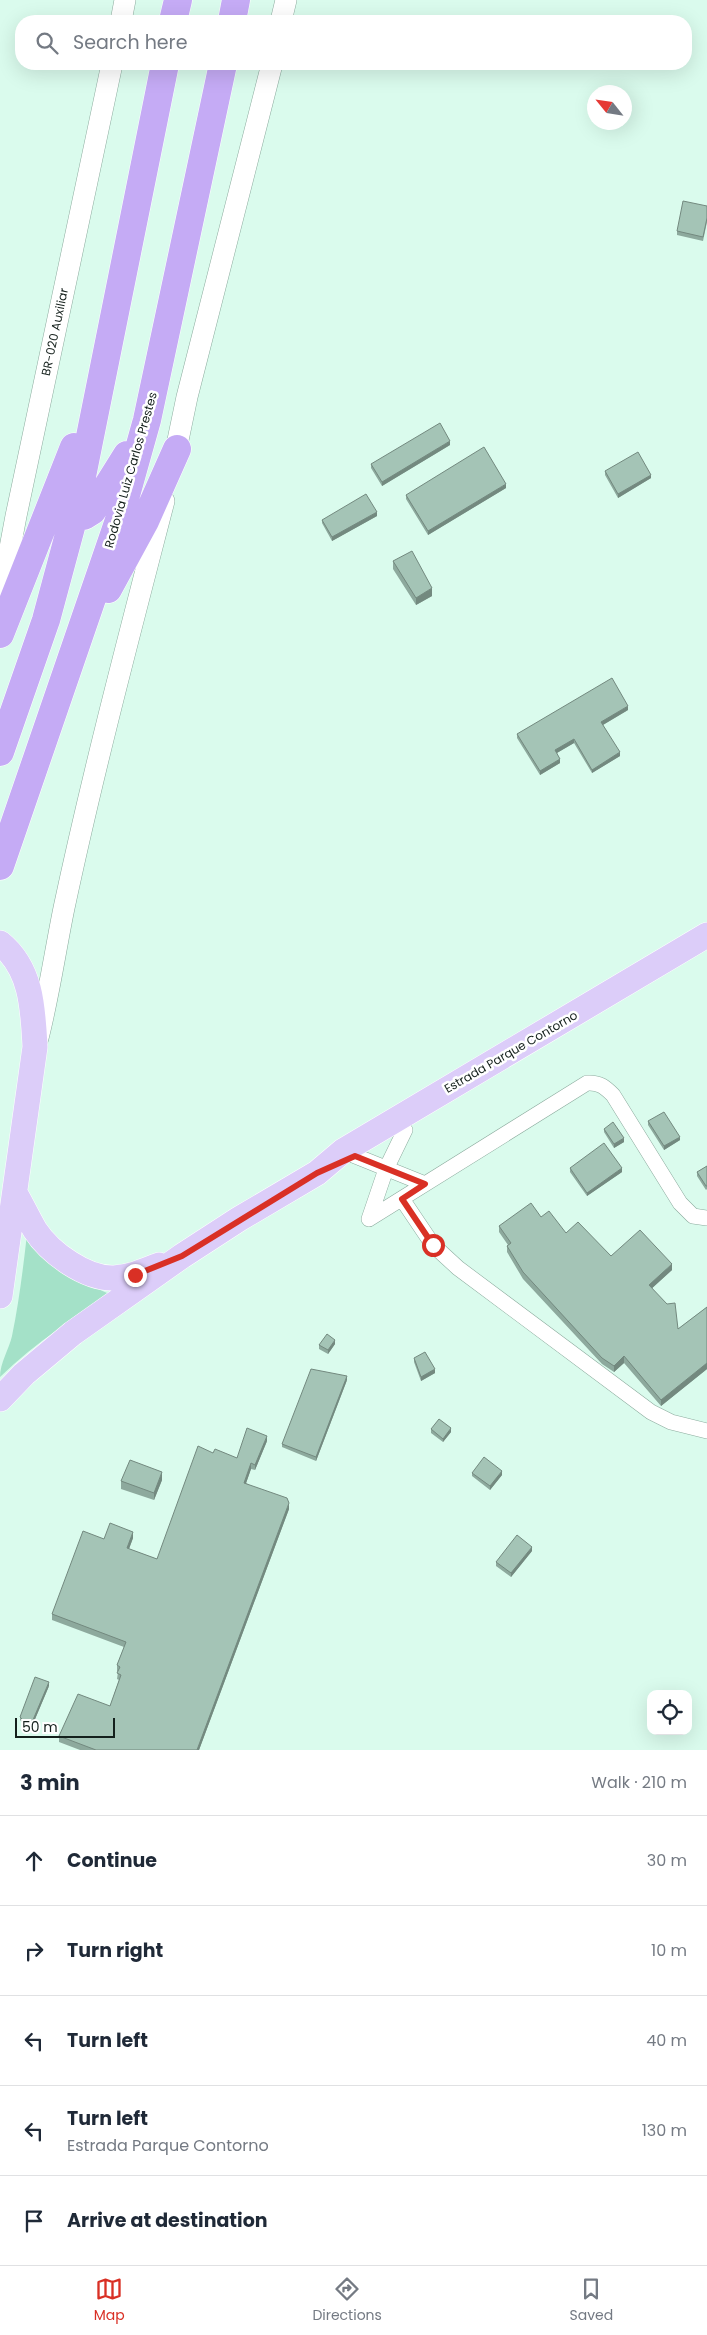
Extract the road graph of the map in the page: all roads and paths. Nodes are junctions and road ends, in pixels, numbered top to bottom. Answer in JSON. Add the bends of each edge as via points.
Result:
{"nodes":[{"id":1,"x":125,"y":0,"type":"edge"},
{"id":2,"x":178,"y":0,"type":"edge"},
{"id":3,"x":236,"y":0,"type":"edge"},
{"id":4,"x":286,"y":0,"type":"edge"},
{"id":5,"x":122,"y":15,"type":"edge"},
{"id":6,"x":175,"y":15,"type":"edge"},
{"id":7,"x":233,"y":15,"type":"edge"},
{"id":8,"x":282,"y":15,"type":"edge"},
{"id":9,"x":111,"y":70,"type":"edge"},
{"id":10,"x":164,"y":70,"type":"edge"},
{"id":11,"x":222,"y":70,"type":"edge"},
{"id":12,"x":270,"y":70,"type":"edge"},
{"id":13,"x":102,"y":375,"type":"junction"},
{"id":14,"x":147,"y":420,"type":"junction"},
{"id":15,"x":177,"y":449,"type":"junction"},
{"id":16,"x":74,"y":516,"type":"junction"},
{"id":17,"x":0,"y":601,"type":"edge"},
{"id":18,"x":80,"y":629,"type":"junction"},
{"id":19,"x":0,"y":634,"type":"edge"},
{"id":20,"x":0,"y":752,"type":"edge"},
{"id":21,"x":0,"y":866,"type":"edge"},
{"id":22,"x":707,"y":935,"type":"edge"},
{"id":23,"x":0,"y":942,"type":"edge"},
{"id":24,"x":707,"y":950,"type":"edge"},
{"id":25,"x":10,"y":964,"type":"edge"},
{"id":26,"x":35,"y":1047,"type":"junction"},
{"id":27,"x":24,"y":1117,"type":"junction"},
{"id":28,"x":405,"y":1130,"type":"junction"},
{"id":29,"x":349,"y":1154,"type":"junction"},
{"id":30,"x":386,"y":1169,"type":"junction"},
{"id":31,"x":425,"y":1184,"type":"junction"},
{"id":32,"x":15,"y":1193,"type":"junction"},
{"id":33,"x":402,"y":1199,"type":"junction"},
{"id":34,"x":707,"y":1218,"type":"edge"},
{"id":35,"x":182,"y":1256,"type":"junction"},
{"id":36,"x":0,"y":1296,"type":"edge"},
{"id":37,"x":0,"y":1399,"type":"edge"},
{"id":38,"x":707,"y":1431,"type":"edge"}],
"edges":[{"from":1,"to":5,"type":"main road"},
{"from":2,"to":6,"type":"highway"},
{"from":3,"to":7,"type":"highway"},
{"from":4,"to":8,"type":"main road"},
{"from":9,"to":17,"type":"main road","name":"BR-020 Auxiliar"},
{"from":10,"to":13,"type":"highway"},
{"from":11,"to":14,"type":"highway","name":"Rodovia Luiz Carlos Prestes"},
{"from":12,"to":15,"type":"main road","via":[[187,397]]},
{"from":13,"to":16,"type":"highway"},
{"from":13,"to":19,"type":"highway"},
{"from":14,"to":16,"type":"highway","via":[[96,506],[84,516]]},
{"from":14,"to":18,"type":"highway","name":"Rodovia Luiz Carlos Prestes","via":[[119,520]]},
{"from":15,"to":18,"type":"highway","via":[[134,544]]},
{"from":15,"to":26,"type":"main road","via":[[118,679]]},
{"from":16,"to":20,"type":"highway","via":[[46,620]]},
{"from":18,"to":21,"type":"highway","name":"Rodovia Luiz Carlos Prestes"},
{"from":22,"to":29,"type":"main road","name":"Estrada Parque Contorno"},
{"from":23,"to":25,"type":"main road"},
{"from":24,"to":28,"type":"main road","name":"Estrada Parque Contorno"},
{"from":25,"to":26,"type":"main road","via":[[28,985],[33,1006]]},
{"from":25,"to":27,"type":"main road","via":[[20,987],[23,1010]]},
{"from":26,"to":27,"type":"main road"},
{"from":27,"to":32,"type":"main road"},
{"from":28,"to":29,"type":"main road","name":"Estrada Parque Contorno"},
{"from":28,"to":30,"type":"street"},
{"from":29,"to":30,"type":"street"},
{"from":29,"to":35,"type":"main road","name":"Estrada Parque Contorno"},
{"from":30,"to":31,"type":"street"},
{"from":30,"to":33,"type":"street","via":[[369,1219]]},
{"from":31,"to":33,"type":"street"},
{"from":31,"to":34,"type":"street","via":[[587,1083],[594,1082],[613,1095],[680,1203],[694,1216]]},
{"from":32,"to":35,"type":"main road","name":"Estrada Parque Contorno","via":[[36,1232],[80,1270],[113,1278],[135,1275]]},
{"from":32,"to":36,"type":"main road"},
{"from":33,"to":38,"type":"street","via":[[433,1245],[458,1268],[651,1412],[671,1422]]},
{"from":35,"to":37,"type":"main road","name":"Estrada Parque Contorno","via":[[52,1349]]}]}
